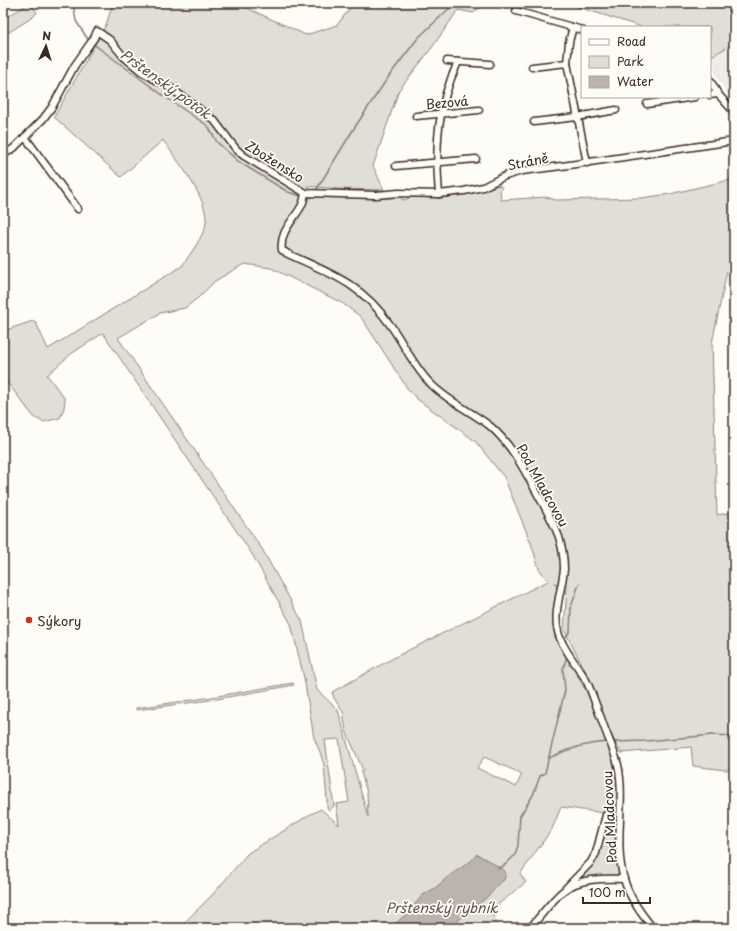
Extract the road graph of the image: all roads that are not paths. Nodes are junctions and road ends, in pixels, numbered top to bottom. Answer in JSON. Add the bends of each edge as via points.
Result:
{"nodes":[{"id":1,"x":516,"y":11,"type":"dead end"},
{"id":2,"x":573,"y":27,"type":"junction"},
{"id":3,"x":581,"y":30,"type":"edge"},
{"id":4,"x":447,"y":61,"type":"dead end"},
{"id":5,"x":458,"y":62,"type":"junction"},
{"id":6,"x":567,"y":63,"type":"junction"},
{"id":7,"x":490,"y":64,"type":"dead end"},
{"id":8,"x":532,"y":67,"type":"dead end"},
{"id":9,"x":711,"y":82,"type":"edge"},
{"id":10,"x":718,"y":94,"type":"junction"},
{"id":11,"x":711,"y":95,"type":"edge"},
{"id":12,"x":688,"y":98,"type":"edge"},
{"id":13,"x":646,"y":104,"type":"dead end"},
{"id":14,"x":479,"y":110,"type":"dead end"},
{"id":15,"x":616,"y":110,"type":"dead end"},
{"id":16,"x":734,"y":112,"type":"edge"},
{"id":17,"x":440,"y":114,"type":"junction"},
{"id":18,"x":416,"y":116,"type":"dead end"},
{"id":19,"x":577,"y":117,"type":"junction"},
{"id":20,"x":534,"y":122,"type":"dead end"},
{"id":21,"x":25,"y":137,"type":"junction"},
{"id":22,"x":734,"y":141,"type":"edge"},
{"id":23,"x":3,"y":155,"type":"edge"},
{"id":24,"x":476,"y":159,"type":"dead end"},
{"id":25,"x":436,"y":162,"type":"junction"},
{"id":26,"x":587,"y":162,"type":"junction"},
{"id":27,"x":396,"y":166,"type":"dead end"},
{"id":28,"x":305,"y":192,"type":"junction"},
{"id":29,"x":439,"y":194,"type":"junction"},
{"id":30,"x":78,"y":209,"type":"dead end"},
{"id":31,"x":606,"y":815,"type":"dead end"},
{"id":32,"x":624,"y":879,"type":"junction"},
{"id":33,"x":564,"y":890,"type":"junction"},
{"id":34,"x":530,"y":928,"type":"edge"},
{"id":35,"x":653,"y":928,"type":"edge"}],
"edges":[{"from":1,"to":2,"type":"street"},
{"from":2,"to":3,"type":"street"},
{"from":2,"to":6,"type":"street"},
{"from":4,"to":5,"type":"street"},
{"from":5,"to":7,"type":"street"},
{"from":5,"to":17,"type":"street"},
{"from":6,"to":8,"type":"street"},
{"from":6,"to":19,"type":"street"},
{"from":9,"to":10,"type":"street"},
{"from":10,"to":11,"type":"street"},
{"from":10,"to":16,"type":"street"},
{"from":12,"to":13,"type":"street"},
{"from":14,"to":17,"type":"street","name":"Bezová"},
{"from":15,"to":19,"type":"street"},
{"from":17,"to":18,"type":"street","name":"Bezová"},
{"from":17,"to":25,"type":"street"},
{"from":19,"to":20,"type":"street"},
{"from":19,"to":26,"type":"street"},
{"from":21,"to":23,"type":"street","name":"Zbožensko"},
{"from":21,"to":28,"type":"street","name":"Zbožensko","via":[[44,119],[97,31],[110,40],[123,56],[142,72],[169,87],[214,120],[244,156]]},
{"from":21,"to":30,"type":"street"},
{"from":22,"to":26,"type":"street","name":"Stráně"},
{"from":24,"to":25,"type":"street"},
{"from":25,"to":27,"type":"street"},
{"from":25,"to":29,"type":"street"},
{"from":26,"to":29,"type":"street","name":"Stráně","via":[[522,171],[483,187]]},
{"from":28,"to":29,"type":"street","name":"Stráně"},
{"from":28,"to":32,"type":"street","name":"Pod Mladcovou","via":[[302,204],[283,234],[282,250],[344,280],[362,293],[382,314],[429,383],[504,440],[550,517],[560,542],[564,570],[557,628],[564,646],[587,682],[618,766],[621,790],[620,847]]},
{"from":31,"to":33,"type":"street","via":[[596,853],[591,862]]},
{"from":32,"to":33,"type":"street","via":[[591,880]]},
{"from":32,"to":35,"type":"street","name":"Pod Mladcovou","via":[[635,904]]},
{"from":33,"to":34,"type":"street"}]}
